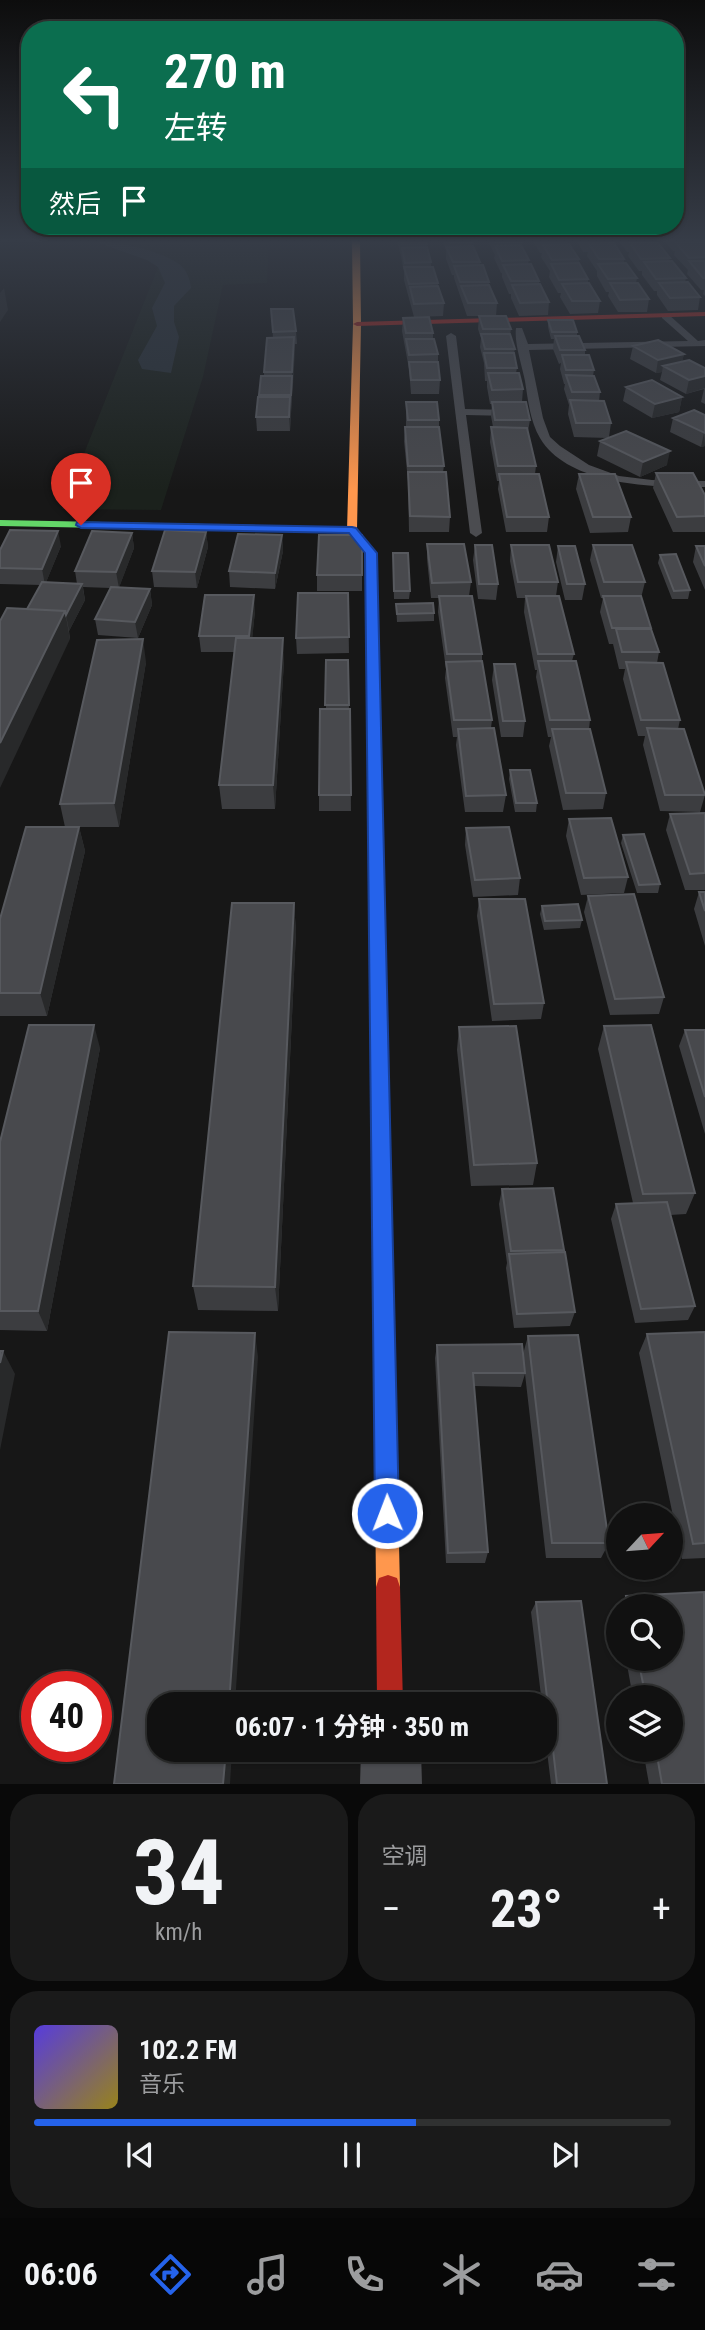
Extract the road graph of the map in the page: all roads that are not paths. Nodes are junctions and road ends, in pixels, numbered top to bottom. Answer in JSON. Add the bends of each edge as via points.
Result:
{"nodes":[{"id":1,"x":357,"y":324,"type":"edge"},
{"id":2,"x":675,"y":324,"type":"edge"},
{"id":3,"x":519,"y":330,"type":"dead end"},
{"id":4,"x":451,"y":336,"type":"dead end"},
{"id":5,"x":700,"y":342,"type":"edge"},
{"id":6,"x":524,"y":347,"type":"junction"},
{"id":7,"x":463,"y":412,"type":"junction"},
{"id":8,"x":538,"y":413,"type":"junction"},
{"id":9,"x":705,"y":484,"type":"edge"},
{"id":10,"x":0,"y":523,"type":"edge"},
{"id":11,"x":352,"y":530,"type":"junction"},
{"id":12,"x":476,"y":533,"type":"dead end"},
{"id":13,"x":390,"y":1692,"type":"edge"},
{"id":14,"x":391,"y":1762,"type":"edge"},
{"id":15,"x":391,"y":1784,"type":"edge"}],
"edges":[{"from":1,"to":11,"type":"street"},
{"from":2,"to":5,"type":"lane"},
{"from":3,"to":6,"type":"lane"},
{"from":4,"to":7,"type":"lane"},
{"from":5,"to":6,"type":"lane"},
{"from":6,"to":8,"type":"lane"},
{"from":7,"to":8,"type":"lane"},
{"from":7,"to":12,"type":"lane"},
{"from":8,"to":9,"type":"lane","via":[[544,436],[556,449],[603,475],[656,485]]},
{"from":10,"to":11,"type":"street"},
{"from":11,"to":13,"type":"street","via":[[371,553]]},
{"from":14,"to":15,"type":"street"}]}
